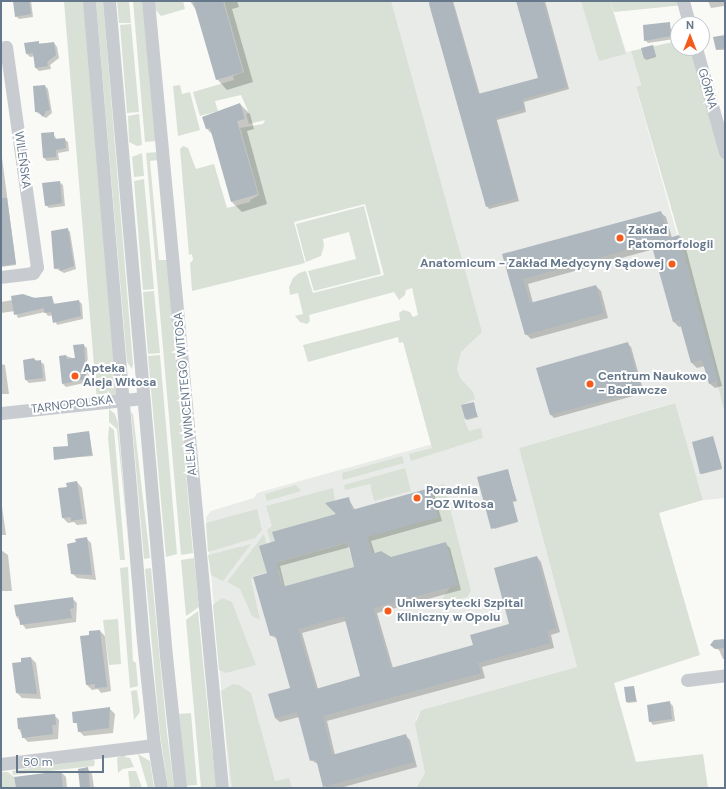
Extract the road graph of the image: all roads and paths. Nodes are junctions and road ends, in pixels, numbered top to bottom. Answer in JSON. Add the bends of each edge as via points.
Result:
{"nodes":[{"id":1,"x":88,"y":1,"type":"edge"},
{"id":2,"x":109,"y":1,"type":"edge"},
{"id":3,"x":148,"y":1,"type":"edge"},
{"id":4,"x":683,"y":1,"type":"edge"},
{"id":5,"x":687,"y":16,"type":"edge"},
{"id":6,"x":3,"y":47,"type":"edge"},
{"id":7,"x":698,"y":56,"type":"edge"},
{"id":8,"x":725,"y":152,"type":"edge"},
{"id":9,"x":1,"y":277,"type":"edge"},
{"id":10,"x":143,"y":398,"type":"junction"},
{"id":11,"x":122,"y":399,"type":"junction"},
{"id":12,"x":1,"y":413,"type":"edge"},
{"id":13,"x":725,"y":676,"type":"edge"},
{"id":14,"x":687,"y":680,"type":"dead end"},
{"id":15,"x":154,"y":745,"type":"junction"},
{"id":16,"x":1,"y":764,"type":"edge"},
{"id":17,"x":161,"y":788,"type":"edge"},
{"id":18,"x":180,"y":788,"type":"edge"},
{"id":19,"x":222,"y":788,"type":"edge"}],
"edges":[{"from":1,"to":11,"type":"street"},
{"from":2,"to":10,"type":"street"},
{"from":3,"to":19,"type":"street","name":"ALEJA WINCENTEGO WITOSA"},
{"from":4,"to":5,"type":"street"},
{"from":6,"to":9,"type":"street","name":"WILEŃSKA","via":[[37,268],[33,273]]},
{"from":7,"to":8,"type":"street","name":"GÓRNA"},
{"from":10,"to":11,"type":"street","name":"TARNOPOLSKA"},
{"from":10,"to":18,"type":"street"},
{"from":11,"to":12,"type":"street","name":"TARNOPOLSKA"},
{"from":11,"to":15,"type":"street"},
{"from":13,"to":14,"type":"street"},
{"from":15,"to":16,"type":"street"},
{"from":15,"to":17,"type":"street"}]}
